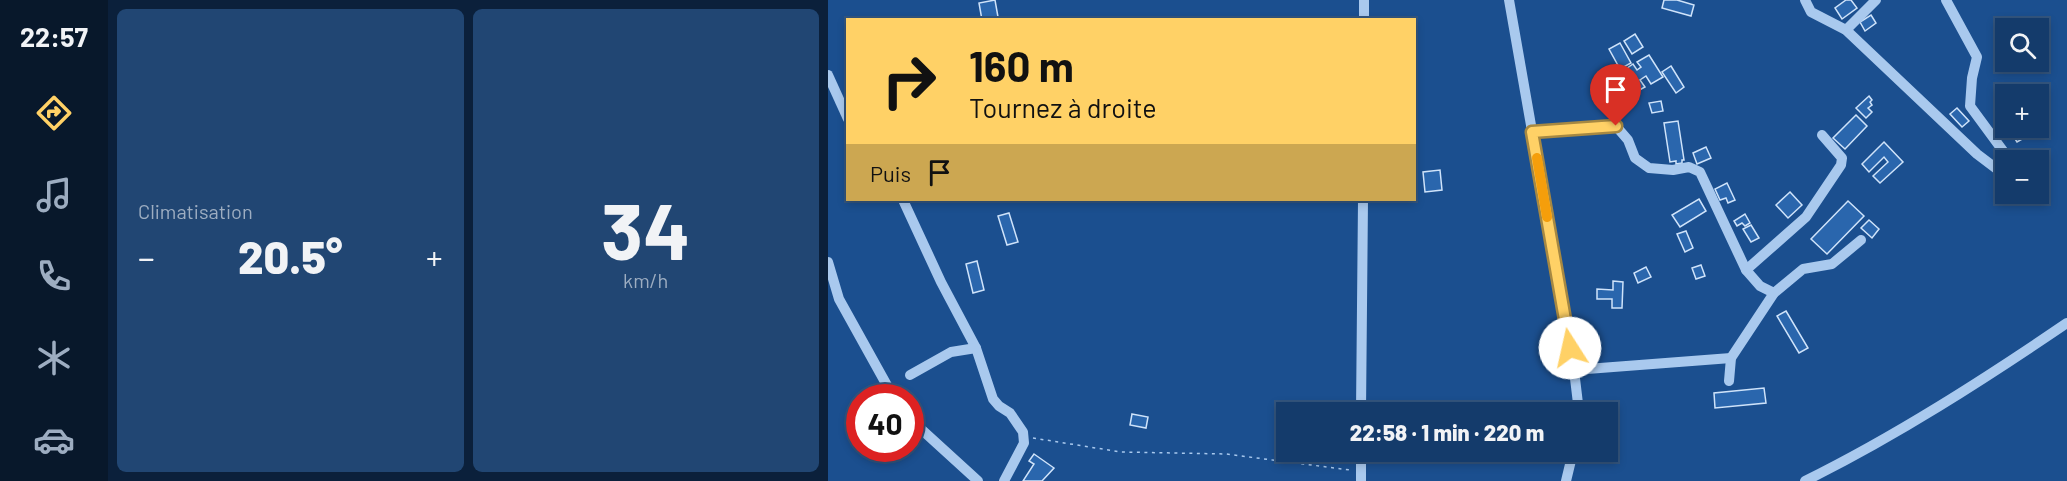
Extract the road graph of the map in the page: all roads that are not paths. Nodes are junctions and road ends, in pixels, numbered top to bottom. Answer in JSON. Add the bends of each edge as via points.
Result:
{"nodes":[{"id":1,"x":1364,"y":0,"type":"edge"},
{"id":2,"x":1509,"y":0,"type":"edge"},
{"id":3,"x":1805,"y":0,"type":"edge"},
{"id":4,"x":1946,"y":0,"type":"edge"},
{"id":5,"x":1871,"y":1,"type":"edge"},
{"id":6,"x":1364,"y":18,"type":"edge"},
{"id":7,"x":1846,"y":30,"type":"junction"},
{"id":8,"x":828,"y":75,"type":"edge"},
{"id":9,"x":846,"y":115,"type":"edge"},
{"id":10,"x":1532,"y":132,"type":"junction"},
{"id":11,"x":1822,"y":135,"type":"dead end"},
{"id":12,"x":2002,"y":150,"type":"edge"},
{"id":13,"x":1995,"y":168,"type":"edge"},
{"id":14,"x":903,"y":201,"type":"edge"},
{"id":15,"x":1363,"y":201,"type":"edge"},
{"id":16,"x":1862,"y":240,"type":"dead end"},
{"id":17,"x":828,"y":262,"type":"edge"},
{"id":18,"x":1746,"y":270,"type":"junction"},
{"id":19,"x":1774,"y":293,"type":"junction"},
{"id":20,"x":2067,"y":323,"type":"edge"},
{"id":21,"x":976,"y":348,"type":"junction"},
{"id":22,"x":1731,"y":358,"type":"junction"},
{"id":23,"x":1574,"y":370,"type":"junction"},
{"id":24,"x":910,"y":375,"type":"dead end"},
{"id":25,"x":1729,"y":381,"type":"dead end"},
{"id":26,"x":886,"y":384,"type":"edge"},
{"id":27,"x":1361,"y":402,"type":"edge"},
{"id":28,"x":1578,"y":402,"type":"edge"},
{"id":29,"x":924,"y":432,"type":"edge"},
{"id":30,"x":1571,"y":462,"type":"edge"},
{"id":31,"x":978,"y":481,"type":"edge"},
{"id":32,"x":1004,"y":481,"type":"edge"},
{"id":33,"x":1566,"y":481,"type":"edge"},
{"id":34,"x":1805,"y":481,"type":"edge"}],
"edges":[{"from":1,"to":6,"type":"street"},
{"from":2,"to":10,"type":"street"},
{"from":3,"to":7,"type":"street","via":[[1811,12]]},
{"from":4,"to":12,"type":"street","via":[[1977,57],[1970,106]]},
{"from":5,"to":7,"type":"street"},
{"from":7,"to":13,"type":"street"},
{"from":8,"to":9,"type":"street"},
{"from":10,"to":18,"type":"street","via":[[1616,126],[1628,140],[1635,158],[1648,168],[1689,167],[1700,172]]},
{"from":10,"to":23,"type":"street"},
{"from":11,"to":18,"type":"street","via":[[1842,158],[1841,165],[1806,217]]},
{"from":14,"to":21,"type":"street"},
{"from":15,"to":27,"type":"street"},
{"from":16,"to":19,"type":"street","via":[[1832,264],[1803,269]]},
{"from":17,"to":26,"type":"street","via":[[839,299]]},
{"from":18,"to":19,"type":"street","via":[[1760,286]]},
{"from":19,"to":22,"type":"street"},
{"from":20,"to":34,"type":"street","via":[[1893,433]]},
{"from":21,"to":24,"type":"street","via":[[951,352]]},
{"from":21,"to":32,"type":"street","via":[[993,399],[1023,432],[1024,443]]},
{"from":22,"to":23,"type":"street"},
{"from":22,"to":25,"type":"street"},
{"from":23,"to":28,"type":"street"},
{"from":29,"to":31,"type":"street"},
{"from":30,"to":33,"type":"street"}]}
